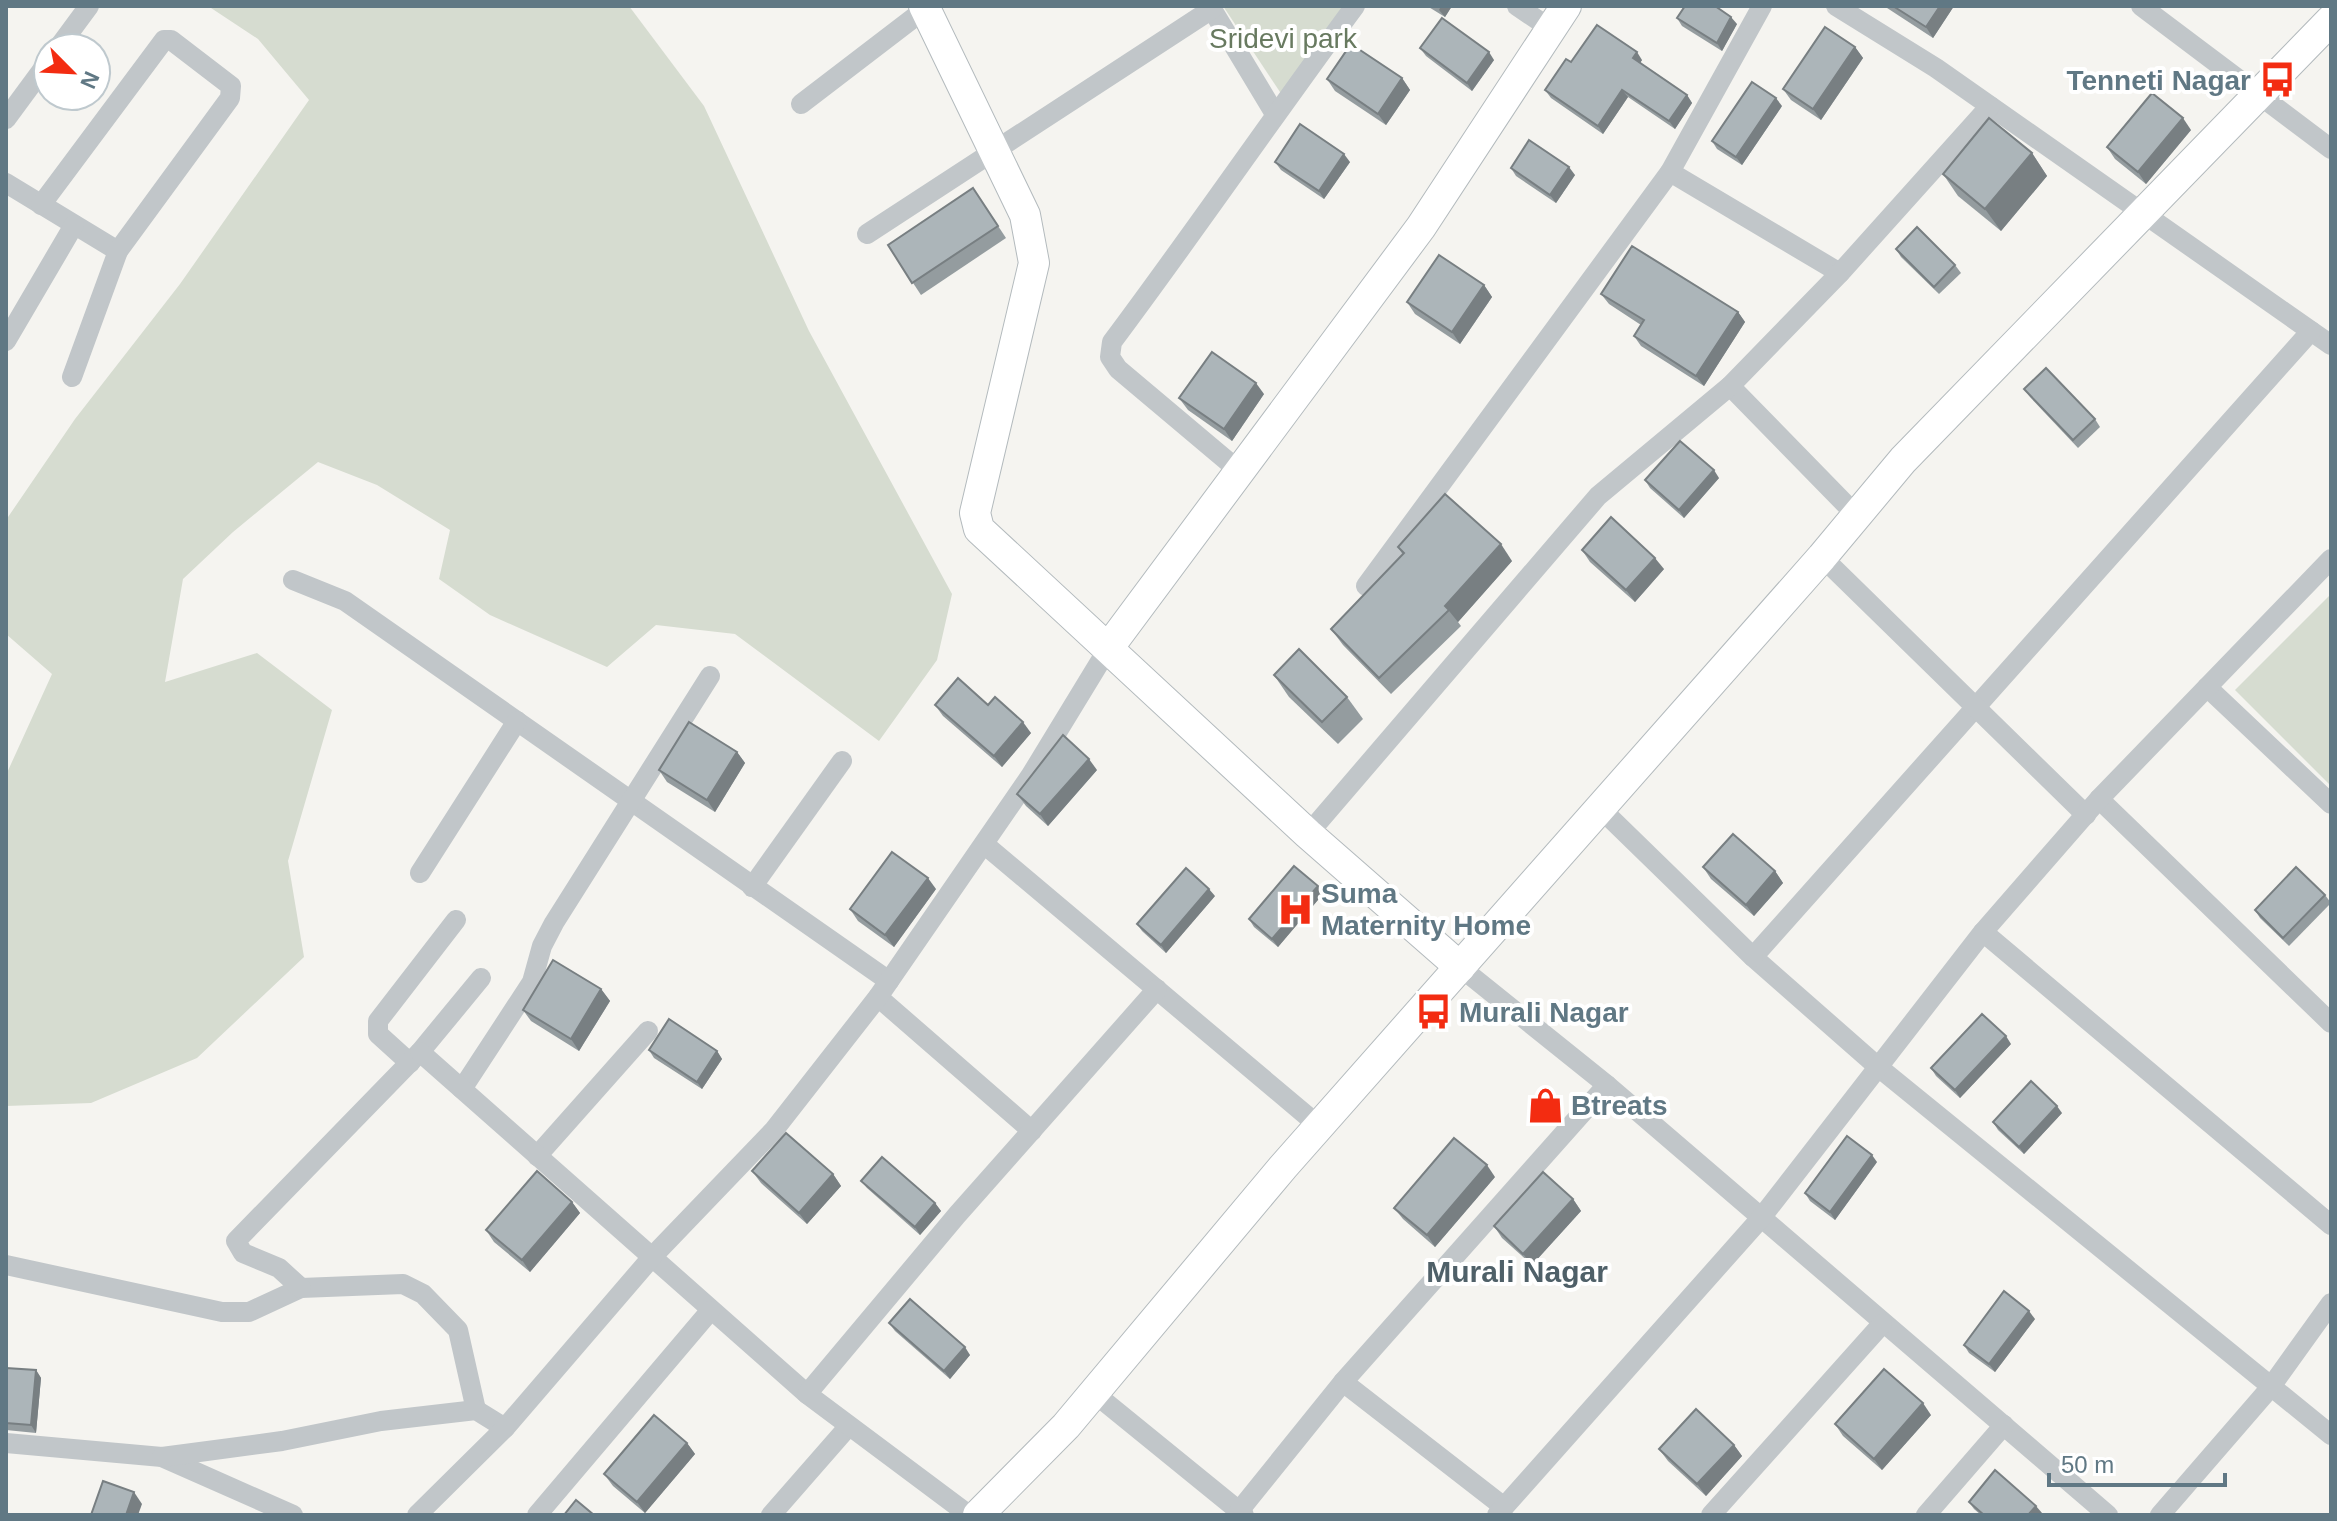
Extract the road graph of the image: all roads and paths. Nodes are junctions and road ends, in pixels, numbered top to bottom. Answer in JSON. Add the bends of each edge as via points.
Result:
{"nodes":[{"id":1,"x":89,"y":6,"type":"edge"},
{"id":2,"x":1355,"y":6,"type":"edge"},
{"id":3,"x":1517,"y":6,"type":"edge"},
{"id":4,"x":1762,"y":6,"type":"edge"},
{"id":5,"x":1836,"y":6,"type":"edge"},
{"id":6,"x":2141,"y":6,"type":"edge"},
{"id":7,"x":926,"y":7,"type":"edge"},
{"id":8,"x":1211,"y":8,"type":"edge"},
{"id":9,"x":1559,"y":18,"type":"edge"},
{"id":10,"x":2331,"y":20,"type":"edge"},
{"id":11,"x":70,"y":32,"type":"edge"},
{"id":12,"x":32,"y":84,"type":"edge"},
{"id":13,"x":2260,"y":93,"type":"junction"},
{"id":14,"x":801,"y":104,"type":"dead end"},
{"id":15,"x":1990,"y":106,"type":"junction"},
{"id":16,"x":1275,"y":114,"type":"junction"},
{"id":17,"x":6,"y":119,"type":"edge"},
{"id":18,"x":996,"y":149,"type":"junction"},
{"id":19,"x":2331,"y":149,"type":"edge"},
{"id":20,"x":1670,"y":172,"type":"junction"},
{"id":21,"x":7,"y":187,"type":"edge"},
{"id":22,"x":41,"y":205,"type":"junction"},
{"id":23,"x":2142,"y":215,"type":"junction"},
{"id":24,"x":74,"y":225,"type":"junction"},
{"id":25,"x":867,"y":234,"type":"dead end"},
{"id":26,"x":118,"y":251,"type":"junction"},
{"id":27,"x":1840,"y":273,"type":"junction"},
{"id":28,"x":2311,"y":331,"type":"junction"},
{"id":29,"x":6,"y":341,"type":"edge"},
{"id":30,"x":2331,"y":345,"type":"edge"},
{"id":31,"x":72,"y":377,"type":"dead end"},
{"id":32,"x":1730,"y":386,"type":"junction"},
{"id":33,"x":1238,"y":470,"type":"junction"},
{"id":34,"x":1857,"y":516,"type":"junction"},
{"id":35,"x":1822,"y":557,"type":"junction"},
{"id":36,"x":2331,"y":559,"type":"edge"},
{"id":37,"x":293,"y":580,"type":"dead end"},
{"id":38,"x":1366,"y":586,"type":"dead end"},
{"id":39,"x":1109,"y":647,"type":"junction"},
{"id":40,"x":710,"y":676,"type":"dead end"},
{"id":41,"x":2207,"y":687,"type":"junction"},
{"id":42,"x":1976,"y":707,"type":"junction"},
{"id":43,"x":517,"y":721,"type":"junction"},
{"id":44,"x":842,"y":761,"type":"dead end"},
{"id":45,"x":629,"y":802,"type":"junction"},
{"id":46,"x":2331,"y":804,"type":"edge"},
{"id":47,"x":2092,"y":807,"type":"junction"},
{"id":48,"x":1600,"y":808,"type":"junction"},
{"id":49,"x":1308,"y":834,"type":"junction"},
{"id":50,"x":984,"y":844,"type":"junction"},
{"id":51,"x":420,"y":873,"type":"dead end"},
{"id":52,"x":752,"y":887,"type":"junction"},
{"id":53,"x":456,"y":920,"type":"dead end"},
{"id":54,"x":1983,"y":932,"type":"junction"},
{"id":55,"x":1753,"y":957,"type":"junction"},
{"id":56,"x":1460,"y":967,"type":"junction"},
{"id":57,"x":481,"y":978,"type":"dead end"},
{"id":58,"x":884,"y":989,"type":"junction"},
{"id":59,"x":1157,"y":989,"type":"junction"},
{"id":60,"x":2331,"y":1023,"type":"edge"},
{"id":61,"x":648,"y":1031,"type":"dead end"},
{"id":62,"x":415,"y":1058,"type":"junction"},
{"id":63,"x":1877,"y":1066,"type":"junction"},
{"id":64,"x":1607,"y":1085,"type":"junction"},
{"id":65,"x":462,"y":1089,"type":"junction"},
{"id":66,"x":1319,"y":1126,"type":"junction"},
{"id":67,"x":1032,"y":1131,"type":"junction"},
{"id":68,"x":537,"y":1156,"type":"junction"},
{"id":69,"x":1761,"y":1218,"type":"junction"},
{"id":70,"x":2331,"y":1225,"type":"edge"},
{"id":71,"x":652,"y":1257,"type":"junction"},
{"id":72,"x":6,"y":1265,"type":"edge"},
{"id":73,"x":301,"y":1288,"type":"junction"},
{"id":74,"x":2331,"y":1303,"type":"edge"},
{"id":75,"x":710,"y":1311,"type":"junction"},
{"id":76,"x":1882,"y":1324,"type":"junction"},
{"id":77,"x":1343,"y":1382,"type":"junction"},
{"id":78,"x":2270,"y":1388,"type":"junction"},
{"id":79,"x":1094,"y":1393,"type":"junction"},
{"id":80,"x":807,"y":1394,"type":"junction"},
{"id":81,"x":476,"y":1410,"type":"junction"},
{"id":82,"x":2004,"y":1425,"type":"junction"},
{"id":83,"x":848,"y":1427,"type":"junction"},
{"id":84,"x":505,"y":1428,"type":"junction"},
{"id":85,"x":2331,"y":1435,"type":"edge"},
{"id":86,"x":6,"y":1443,"type":"edge"},
{"id":87,"x":162,"y":1457,"type":"junction"},
{"id":88,"x":1501,"y":1511,"type":"edge"},
{"id":89,"x":1242,"y":1513,"type":"edge"},
{"id":90,"x":293,"y":1515,"type":"edge"},
{"id":91,"x":417,"y":1515,"type":"edge"},
{"id":92,"x":537,"y":1515,"type":"edge"},
{"id":93,"x":771,"y":1515,"type":"edge"},
{"id":94,"x":969,"y":1515,"type":"edge"},
{"id":95,"x":978,"y":1515,"type":"edge"},
{"id":96,"x":1711,"y":1515,"type":"edge"},
{"id":97,"x":1926,"y":1515,"type":"edge"},
{"id":98,"x":2108,"y":1515,"type":"edge"},
{"id":99,"x":2160,"y":1515,"type":"edge"}],
"edges":[{"from":1,"to":11,"type":"street"},
{"from":2,"to":16,"type":"street"},
{"from":3,"to":9,"type":"street"},
{"from":4,"to":20,"type":"street"},
{"from":5,"to":15,"type":"street"},
{"from":6,"to":13,"type":"street"},
{"from":7,"to":14,"type":"street"},
{"from":7,"to":18,"type":"main road"},
{"from":8,"to":16,"type":"street"},
{"from":8,"to":18,"type":"street"},
{"from":9,"to":33,"type":"main road","via":[[1421,227]]},
{"from":10,"to":13,"type":"main road"},
{"from":12,"to":17,"type":"street"},
{"from":13,"to":19,"type":"street"},
{"from":13,"to":23,"type":"main road"},
{"from":15,"to":23,"type":"street"},
{"from":15,"to":27,"type":"street"},
{"from":16,"to":33,"type":"street","via":[[1112,342],[1110,357]]},
{"from":18,"to":25,"type":"street"},
{"from":18,"to":39,"type":"main road","via":[[1025,215],[1034,263],[975,513],[979,529],[991,542]]},
{"from":20,"to":27,"type":"street"},
{"from":20,"to":38,"type":"street"},
{"from":21,"to":22,"type":"street"},
{"from":22,"to":24,"type":"street"},
{"from":22,"to":26,"type":"street","via":[[157,46],[171,40],[227,80],[232,92]]},
{"from":23,"to":28,"type":"street"},
{"from":23,"to":34,"type":"main road","via":[[1903,460]]},
{"from":24,"to":26,"type":"street"},
{"from":24,"to":29,"type":"street"},
{"from":26,"to":31,"type":"street"},
{"from":27,"to":32,"type":"street"},
{"from":28,"to":30,"type":"street"},
{"from":28,"to":42,"type":"street"},
{"from":32,"to":34,"type":"street"},
{"from":32,"to":49,"type":"street","via":[[1598,496]]},
{"from":33,"to":39,"type":"main road"},
{"from":34,"to":35,"type":"main road"},
{"from":35,"to":42,"type":"street"},
{"from":35,"to":48,"type":"main road"},
{"from":36,"to":41,"type":"street"},
{"from":37,"to":43,"type":"street","via":[[345,601]]},
{"from":39,"to":49,"type":"main road"},
{"from":39,"to":50,"type":"street"},
{"from":40,"to":45,"type":"street"},
{"from":41,"to":46,"type":"street"},
{"from":41,"to":47,"type":"street"},
{"from":42,"to":47,"type":"street"},
{"from":42,"to":55,"type":"street"},
{"from":43,"to":45,"type":"street"},
{"from":43,"to":51,"type":"street"},
{"from":44,"to":52,"type":"street"},
{"from":45,"to":52,"type":"street"},
{"from":45,"to":65,"type":"street","via":[[554,923],[532,982]]},
{"from":47,"to":54,"type":"street"},
{"from":47,"to":60,"type":"street"},
{"from":48,"to":55,"type":"street"},
{"from":48,"to":56,"type":"main road"},
{"from":49,"to":56,"type":"main road"},
{"from":50,"to":58,"type":"street"},
{"from":50,"to":59,"type":"street"},
{"from":52,"to":58,"type":"street"},
{"from":53,"to":62,"type":"street","via":[[378,1021],[378,1034]]},
{"from":54,"to":63,"type":"street"},
{"from":54,"to":70,"type":"street"},
{"from":55,"to":63,"type":"street"},
{"from":56,"to":64,"type":"street"},
{"from":56,"to":66,"type":"main road"},
{"from":57,"to":62,"type":"street"},
{"from":58,"to":67,"type":"street"},
{"from":58,"to":71,"type":"street","via":[[774,1130]]},
{"from":59,"to":66,"type":"street"},
{"from":59,"to":67,"type":"street"},
{"from":61,"to":68,"type":"street"},
{"from":62,"to":65,"type":"street"},
{"from":62,"to":73,"type":"street","via":[[236,1241],[243,1253],[279,1268]]},
{"from":63,"to":69,"type":"street"},
{"from":63,"to":78,"type":"street"},
{"from":64,"to":69,"type":"street"},
{"from":64,"to":77,"type":"street"},
{"from":65,"to":68,"type":"street"},
{"from":66,"to":79,"type":"main road"},
{"from":67,"to":80,"type":"street"},
{"from":68,"to":71,"type":"street"},
{"from":69,"to":76,"type":"street"},
{"from":69,"to":88,"type":"street"},
{"from":71,"to":75,"type":"street"},
{"from":71,"to":84,"type":"street"},
{"from":72,"to":73,"type":"street","via":[[222,1312],[249,1312]]},
{"from":73,"to":81,"type":"street","via":[[403,1284],[423,1294],[458,1330]]},
{"from":74,"to":78,"type":"street"},
{"from":75,"to":80,"type":"street"},
{"from":75,"to":92,"type":"street"},
{"from":76,"to":82,"type":"street"},
{"from":76,"to":96,"type":"street"},
{"from":77,"to":88,"type":"street"},
{"from":77,"to":89,"type":"street"},
{"from":78,"to":85,"type":"street"},
{"from":78,"to":99,"type":"street"},
{"from":79,"to":89,"type":"street"},
{"from":79,"to":95,"type":"main road"},
{"from":80,"to":83,"type":"street"},
{"from":81,"to":84,"type":"street"},
{"from":81,"to":87,"type":"street"},
{"from":82,"to":97,"type":"street"},
{"from":82,"to":98,"type":"street"},
{"from":83,"to":93,"type":"street"},
{"from":83,"to":94,"type":"street"},
{"from":84,"to":91,"type":"street"},
{"from":86,"to":87,"type":"street"},
{"from":87,"to":90,"type":"street"}]}
